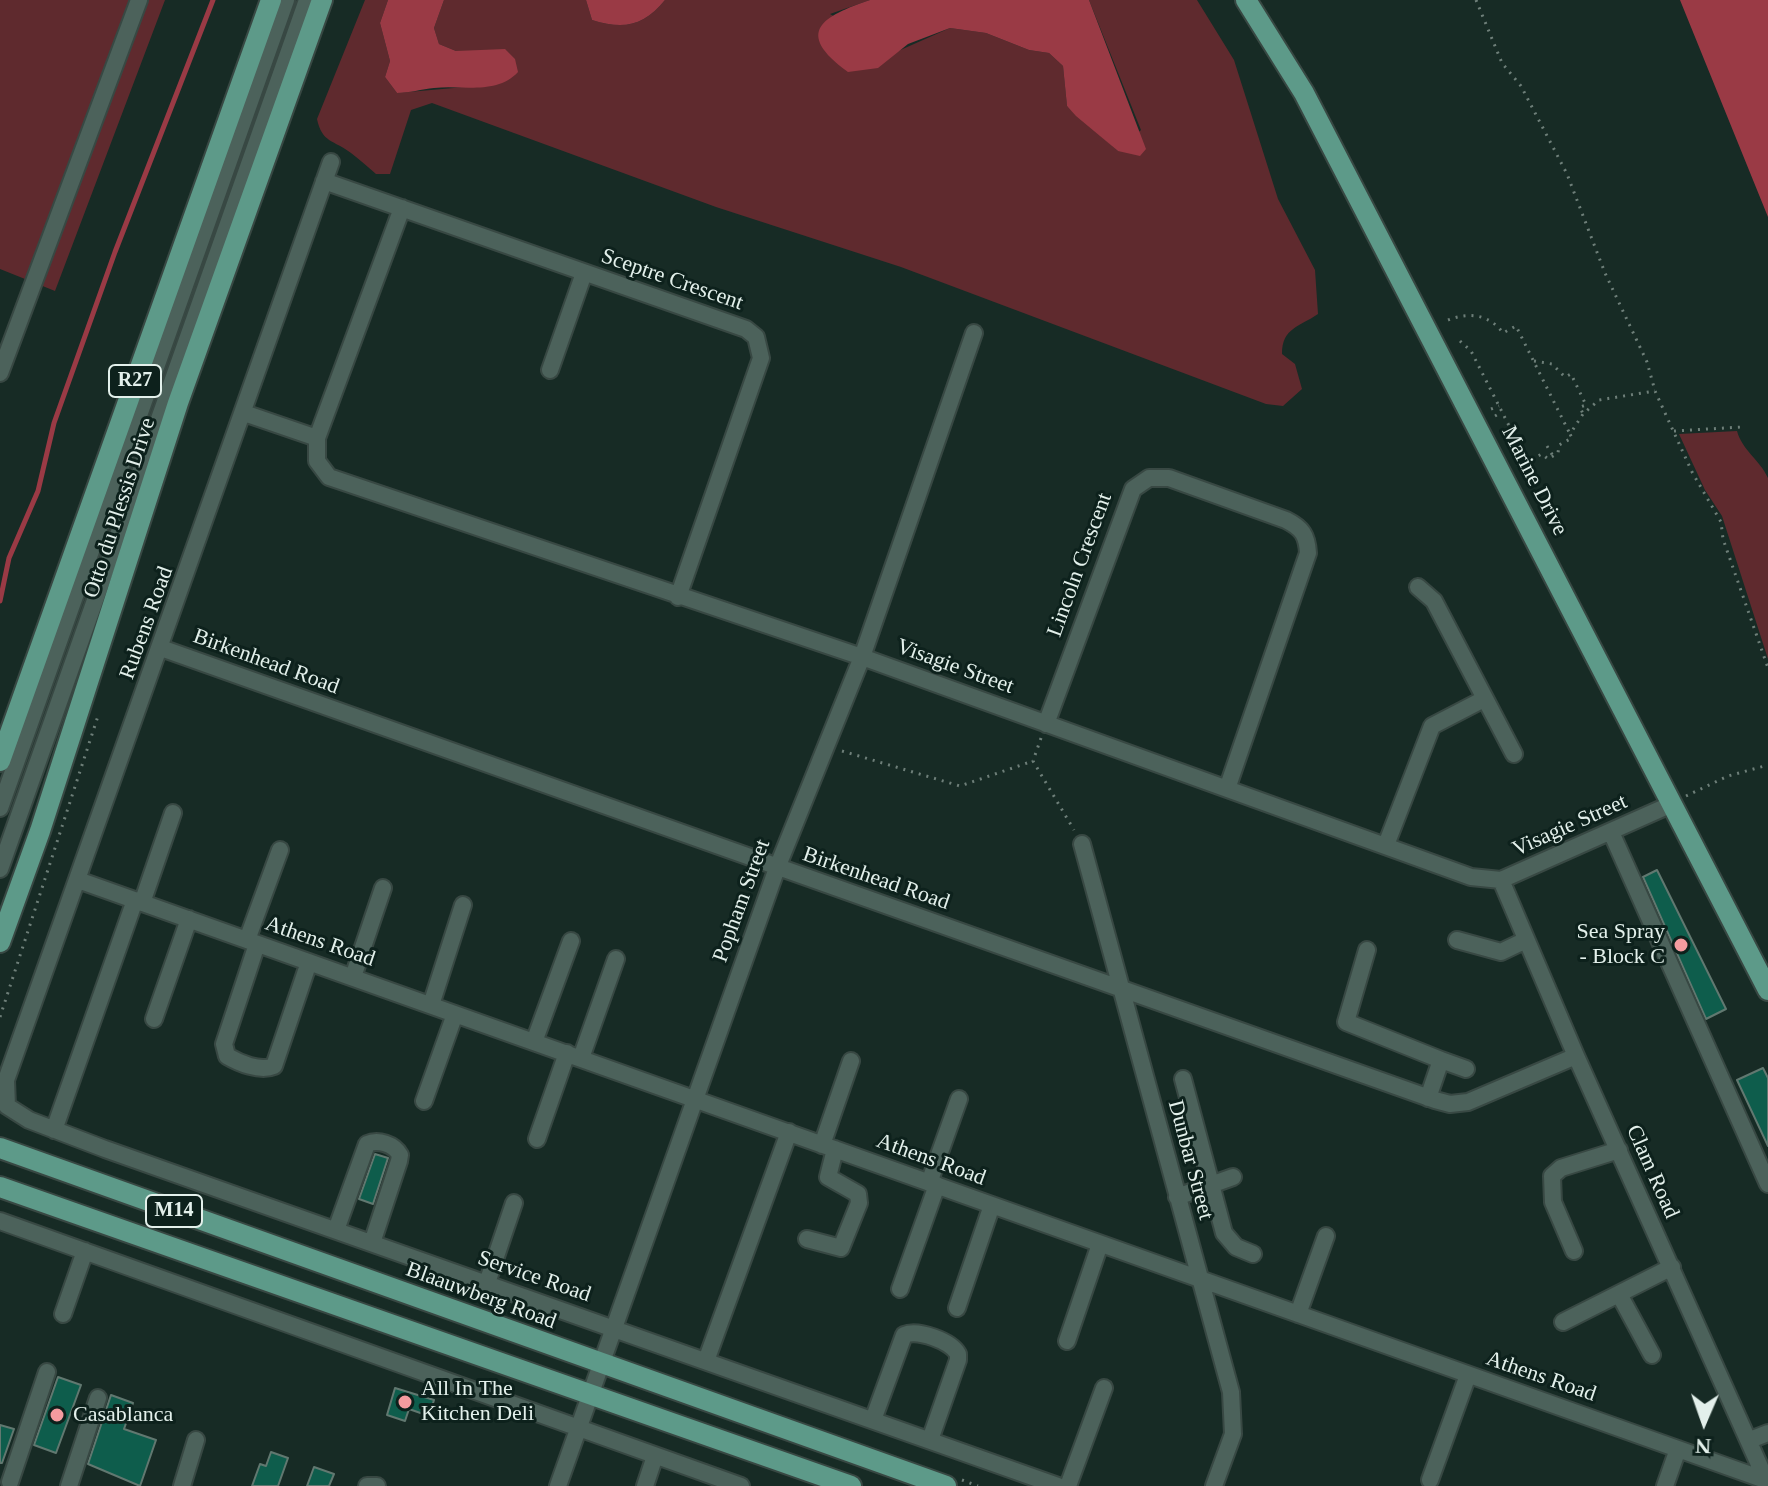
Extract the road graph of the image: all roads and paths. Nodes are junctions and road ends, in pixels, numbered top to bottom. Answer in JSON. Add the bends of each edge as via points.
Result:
{"nodes":[{"id":1,"x":139,"y":0,"type":"edge"},
{"id":2,"x":271,"y":0,"type":"edge"},
{"id":3,"x":286,"y":0,"type":"edge"},
{"id":4,"x":307,"y":0,"type":"edge"},
{"id":5,"x":322,"y":0,"type":"edge"},
{"id":6,"x":1246,"y":0,"type":"edge"},
{"id":7,"x":1476,"y":0,"type":"edge"},
{"id":8,"x":331,"y":162,"type":"dead end"},
{"id":9,"x":324,"y":181,"type":"junction"},
{"id":10,"x":402,"y":208,"type":"junction"},
{"id":11,"x":584,"y":273,"type":"junction"},
{"id":12,"x":1448,"y":320,"type":"dead end"},
{"id":13,"x":974,"y":333,"type":"dead end"},
{"id":14,"x":1460,"y":341,"type":"dead end"},
{"id":15,"x":1534,"y":361,"type":"junction"},
{"id":16,"x":550,"y":370,"type":"dead end"},
{"id":17,"x":0,"y":373,"type":"edge"},
{"id":18,"x":1655,"y":391,"type":"junction"},
{"id":19,"x":1499,"y":406,"type":"junction"},
{"id":20,"x":1491,"y":409,"type":"dead end"},
{"id":21,"x":1502,"y":412,"type":"junction"},
{"id":22,"x":244,"y":413,"type":"junction"},
{"id":23,"x":1583,"y":414,"type":"junction"},
{"id":24,"x":1495,"y":416,"type":"dead end"},
{"id":25,"x":1742,"y":427,"type":"dead end"},
{"id":26,"x":1674,"y":431,"type":"junction"},
{"id":27,"x":1570,"y":434,"type":"junction"},
{"id":28,"x":317,"y":438,"type":"junction"},
{"id":29,"x":1547,"y":446,"type":"dead end"},
{"id":30,"x":1553,"y":456,"type":"junction"},
{"id":31,"x":1527,"y":461,"type":"junction"},
{"id":32,"x":1520,"y":464,"type":"dead end"},
{"id":33,"x":1418,"y":587,"type":"dead end"},
{"id":34,"x":678,"y":597,"type":"junction"},
{"id":35,"x":161,"y":648,"type":"junction"},
{"id":36,"x":862,"y":657,"type":"junction"},
{"id":37,"x":1768,"y":668,"type":"edge"},
{"id":38,"x":1484,"y":699,"type":"junction"},
{"id":39,"x":98,"y":714,"type":"dead end"},
{"id":40,"x":1046,"y":724,"type":"junction"},
{"id":41,"x":824,"y":745,"type":"junction"},
{"id":42,"x":1514,"y":754,"type":"dead end"},
{"id":43,"x":0,"y":761,"type":"edge"},
{"id":44,"x":1033,"y":761,"type":"junction"},
{"id":45,"x":1768,"y":765,"type":"edge"},
{"id":46,"x":1228,"y":786,"type":"junction"},
{"id":47,"x":1681,"y":799,"type":"junction"},
{"id":48,"x":0,"y":808,"type":"edge"},
{"id":49,"x":173,"y":813,"type":"dead end"},
{"id":50,"x":1611,"y":832,"type":"junction"},
{"id":51,"x":1082,"y":844,"type":"joint"},
{"id":52,"x":1386,"y":845,"type":"junction"},
{"id":53,"x":280,"y":850,"type":"dead end"},
{"id":54,"x":777,"y":868,"type":"junction"},
{"id":55,"x":0,"y":869,"type":"edge"},
{"id":56,"x":78,"y":880,"type":"junction"},
{"id":57,"x":1501,"y":880,"type":"junction"},
{"id":58,"x":383,"y":888,"type":"dead end"},
{"id":59,"x":139,"y":902,"type":"junction"},
{"id":60,"x":463,"y":905,"type":"dead end"},
{"id":61,"x":189,"y":919,"type":"junction"},
{"id":62,"x":1457,"y":940,"type":"dead end"},
{"id":63,"x":1526,"y":940,"type":"junction"},
{"id":64,"x":571,"y":941,"type":"dead end"},
{"id":65,"x":0,"y":942,"type":"edge"},
{"id":66,"x":252,"y":942,"type":"junction"},
{"id":67,"x":1367,"y":950,"type":"dead end"},
{"id":68,"x":616,"y":959,"type":"dead end"},
{"id":69,"x":309,"y":962,"type":"junction"},
{"id":70,"x":353,"y":977,"type":"junction"},
{"id":71,"x":1121,"y":989,"type":"junction"},
{"id":72,"x":1768,"y":990,"type":"edge"},
{"id":73,"x":431,"y":1005,"type":"junction"},
{"id":74,"x":455,"y":1014,"type":"junction"},
{"id":75,"x":0,"y":1017,"type":"edge"},
{"id":76,"x":154,"y":1019,"type":"dead end"},
{"id":77,"x":534,"y":1042,"type":"junction"},
{"id":78,"x":574,"y":1056,"type":"junction"},
{"id":79,"x":1576,"y":1056,"type":"junction"},
{"id":80,"x":1441,"y":1060,"type":"junction"},
{"id":81,"x":851,"y":1061,"type":"dead end"},
{"id":82,"x":1466,"y":1069,"type":"dead end"},
{"id":83,"x":1183,"y":1079,"type":"dead end"},
{"id":84,"x":4,"y":1098,"type":"joint"},
{"id":85,"x":1428,"y":1098,"type":"junction"},
{"id":86,"x":696,"y":1099,"type":"junction"},
{"id":87,"x":959,"y":1099,"type":"dead end"},
{"id":88,"x":424,"y":1101,"type":"dead end"},
{"id":89,"x":54,"y":1130,"type":"junction"},
{"id":90,"x":789,"y":1132,"type":"junction"},
{"id":91,"x":537,"y":1139,"type":"dead end"},
{"id":92,"x":829,"y":1147,"type":"junction"},
{"id":93,"x":0,"y":1148,"type":"edge"},
{"id":94,"x":1619,"y":1150,"type":"junction"},
{"id":95,"x":1233,"y":1177,"type":"dead end"},
{"id":96,"x":933,"y":1184,"type":"junction"},
{"id":97,"x":1768,"y":1184,"type":"edge"},
{"id":98,"x":0,"y":1187,"type":"edge"},
{"id":99,"x":1210,"y":1188,"type":"junction"},
{"id":100,"x":1177,"y":1197,"type":"junction"},
{"id":101,"x":514,"y":1203,"type":"dead end"},
{"id":102,"x":992,"y":1205,"type":"junction"},
{"id":103,"x":0,"y":1221,"type":"edge"},
{"id":104,"x":336,"y":1230,"type":"junction"},
{"id":105,"x":1326,"y":1236,"type":"dead end"},
{"id":106,"x":807,"y":1239,"type":"dead end"},
{"id":107,"x":372,"y":1243,"type":"junction"},
{"id":108,"x":1100,"y":1244,"type":"junction"},
{"id":109,"x":85,"y":1251,"type":"junction"},
{"id":110,"x":1574,"y":1251,"type":"dead end"},
{"id":111,"x":1253,"y":1254,"type":"dead end"},
{"id":112,"x":1672,"y":1267,"type":"junction"},
{"id":113,"x":1199,"y":1280,"type":"junction"},
{"id":114,"x":487,"y":1283,"type":"junction"},
{"id":115,"x":900,"y":1289,"type":"dead end"},
{"id":116,"x":1619,"y":1294,"type":"junction"},
{"id":117,"x":957,"y":1308,"type":"dead end"},
{"id":118,"x":63,"y":1314,"type":"dead end"},
{"id":119,"x":1298,"y":1314,"type":"junction"},
{"id":120,"x":1563,"y":1322,"type":"dead end"},
{"id":121,"x":614,"y":1328,"type":"junction"},
{"id":122,"x":1067,"y":1341,"type":"dead end"},
{"id":123,"x":1652,"y":1355,"type":"dead end"},
{"id":124,"x":706,"y":1361,"type":"junction"},
{"id":125,"x":600,"y":1365,"type":"junction"},
{"id":126,"x":47,"y":1372,"type":"dead end"},
{"id":127,"x":1468,"y":1375,"type":"junction"},
{"id":128,"x":1104,"y":1388,"type":"dead end"},
{"id":129,"x":590,"y":1395,"type":"junction"},
{"id":130,"x":98,"y":1398,"type":"dead end"},
{"id":131,"x":873,"y":1420,"type":"junction"},
{"id":132,"x":578,"y":1428,"type":"junction"},
{"id":133,"x":1768,"y":1433,"type":"edge"},
{"id":134,"x":196,"y":1440,"type":"dead end"},
{"id":135,"x":930,"y":1440,"type":"junction"},
{"id":136,"x":1750,"y":1440,"type":"junction"},
{"id":137,"x":1678,"y":1449,"type":"junction"},
{"id":138,"x":655,"y":1456,"type":"junction"},
{"id":139,"x":700,"y":1479,"type":"edge"},
{"id":140,"x":71,"y":1480,"type":"edge"},
{"id":141,"x":1430,"y":1480,"type":"dead end"},
{"id":142,"x":1767,"y":1481,"type":"edge"},
{"id":143,"x":10,"y":1482,"type":"edge"},
{"id":144,"x":182,"y":1486,"type":"edge"},
{"id":145,"x":367,"y":1486,"type":"edge"},
{"id":146,"x":377,"y":1486,"type":"edge"},
{"id":147,"x":558,"y":1486,"type":"edge"},
{"id":148,"x":645,"y":1486,"type":"edge"},
{"id":149,"x":741,"y":1486,"type":"edge"},
{"id":150,"x":851,"y":1486,"type":"edge"},
{"id":151,"x":946,"y":1486,"type":"edge"},
{"id":152,"x":1058,"y":1486,"type":"edge"},
{"id":153,"x":1068,"y":1486,"type":"edge"},
{"id":154,"x":1214,"y":1486,"type":"edge"},
{"id":155,"x":1665,"y":1486,"type":"edge"}],
"edges":[{"from":1,"to":17,"type":"street"},
{"from":2,"to":43,"type":"main road","name":"Otto du Plessis Drive","number":"R27"},
{"from":3,"to":48,"type":"street"},
{"from":4,"to":55,"type":"street"},
{"from":5,"to":65,"type":"main road","name":"Otto du Plessis Drive","number":"R27","via":[[178,403]]},
{"from":6,"to":47,"type":"main road","name":"Marine Drive","via":[[1304,93]]},
{"from":7,"to":18,"type":"path","via":[[1502,63],[1521,86],[1567,174]]},
{"from":8,"to":9,"type":"street","name":"Rubens Road"},
{"from":9,"to":10,"type":"street","name":"Sceptre Crescent"},
{"from":9,"to":22,"type":"street","name":"Rubens Road"},
{"from":10,"to":11,"type":"street","name":"Sceptre Crescent"},
{"from":10,"to":28,"type":"street"},
{"from":11,"to":16,"type":"street"},
{"from":11,"to":34,"type":"street","name":"Sceptre Crescent","via":[[746,329],[760,345],[761,358]]},
{"from":12,"to":15,"type":"path","via":[[1475,315],[1493,321],[1503,333],[1516,326]]},
{"from":13,"to":36,"type":"street","name":"Popham Street"},
{"from":14,"to":19,"type":"path","via":[[1471,351]]},
{"from":15,"to":23,"type":"path","via":[[1552,364],[1565,377],[1571,374],[1586,405],[1580,407]]},
{"from":15,"to":27,"type":"path"},
{"from":18,"to":23,"type":"path","via":[[1599,400]]},
{"from":18,"to":26,"type":"path"},
{"from":19,"to":20,"type":"path"},
{"from":19,"to":21,"type":"path"},
{"from":21,"to":24,"type":"path"},
{"from":21,"to":31,"type":"path"},
{"from":22,"to":28,"type":"street"},
{"from":22,"to":35,"type":"street","name":"Rubens Road"},
{"from":23,"to":27,"type":"path"},
{"from":25,"to":26,"type":"path"},
{"from":26,"to":37,"type":"path","via":[[1721,522]]},
{"from":27,"to":30,"type":"path","via":[[1572,438]]},
{"from":28,"to":34,"type":"street","name":"Visagie Street","via":[[317,461],[329,477]]},
{"from":29,"to":30,"type":"path"},
{"from":30,"to":31,"type":"path","via":[[1542,454]]},
{"from":31,"to":32,"type":"path"},
{"from":33,"to":38,"type":"street","via":[[1434,601]]},
{"from":34,"to":36,"type":"street","name":"Visagie Street"},
{"from":35,"to":54,"type":"street","name":"Birkenhead Road"},
{"from":35,"to":56,"type":"street","name":"Rubens Road"},
{"from":36,"to":40,"type":"street","name":"Visagie Street"},
{"from":36,"to":41,"type":"street","name":"Popham Street"},
{"from":38,"to":42,"type":"street"},
{"from":38,"to":52,"type":"street","via":[[1432,726]]},
{"from":39,"to":75,"type":"path"},
{"from":40,"to":44,"type":"path"},
{"from":40,"to":46,"type":"street","name":"Visagie Street"},
{"from":40,"to":46,"type":"street","name":"Lincoln Crescent","via":[[1133,489],[1149,478],[1169,478],[1286,520],[1307,540],[1308,553]]},
{"from":41,"to":44,"type":"path","via":[[960,786]]},
{"from":41,"to":54,"type":"street","name":"Popham Street"},
{"from":44,"to":51,"type":"path"},
{"from":45,"to":47,"type":"path","via":[[1728,776]]},
{"from":46,"to":52,"type":"street","name":"Visagie Street"},
{"from":47,"to":50,"type":"street","name":"Visagie Street"},
{"from":47,"to":72,"type":"main road","name":"Marine Drive"},
{"from":49,"to":59,"type":"street"},
{"from":50,"to":57,"type":"street","name":"Visagie Street"},
{"from":50,"to":97,"type":"street"},
{"from":51,"to":71,"type":"street","name":"Dunbar Street"},
{"from":52,"to":57,"type":"street","name":"Visagie Street","via":[[1471,877]]},
{"from":53,"to":66,"type":"street"},
{"from":54,"to":71,"type":"street","name":"Birkenhead Road"},
{"from":54,"to":86,"type":"street","name":"Popham Street"},
{"from":56,"to":59,"type":"street","name":"Athens Road"},
{"from":56,"to":84,"type":"street","name":"Rubens Road"},
{"from":57,"to":63,"type":"street","name":"Clam Road"},
{"from":58,"to":70,"type":"street"},
{"from":59,"to":61,"type":"street","name":"Athens Road"},
{"from":59,"to":89,"type":"street"},
{"from":60,"to":73,"type":"street"},
{"from":61,"to":66,"type":"street","name":"Athens Road"},
{"from":61,"to":76,"type":"street"},
{"from":62,"to":63,"type":"street","via":[[1501,952]]},
{"from":63,"to":79,"type":"street","name":"Clam Road"},
{"from":64,"to":77,"type":"street"},
{"from":66,"to":69,"type":"street","name":"Athens Road"},
{"from":66,"to":69,"type":"street","via":[[224,1044],[232,1059],[262,1069],[274,1066]]},
{"from":67,"to":80,"type":"street","via":[[1346,1022]]},
{"from":68,"to":78,"type":"street"},
{"from":69,"to":70,"type":"street","name":"Athens Road"},
{"from":70,"to":73,"type":"street","name":"Athens Road"},
{"from":71,"to":85,"type":"street","name":"Birkenhead Road"},
{"from":71,"to":100,"type":"street","name":"Dunbar Street"},
{"from":73,"to":74,"type":"street","name":"Athens Road"},
{"from":74,"to":77,"type":"street","name":"Athens Road"},
{"from":74,"to":88,"type":"street"},
{"from":77,"to":78,"type":"street","name":"Athens Road"},
{"from":78,"to":86,"type":"street","name":"Athens Road"},
{"from":78,"to":91,"type":"street"},
{"from":79,"to":85,"type":"street","name":"Birkenhead Road","via":[[1468,1102]]},
{"from":79,"to":94,"type":"street","name":"Clam Road"},
{"from":80,"to":82,"type":"street"},
{"from":80,"to":85,"type":"street"},
{"from":81,"to":92,"type":"street"},
{"from":83,"to":99,"type":"street"},
{"from":84,"to":89,"type":"street","name":"Service Road","via":[[10,1111]]},
{"from":86,"to":90,"type":"street","name":"Athens Road"},
{"from":86,"to":121,"type":"street","name":"Popham Street"},
{"from":87,"to":96,"type":"street"},
{"from":89,"to":104,"type":"street","name":"Service Road"},
{"from":90,"to":92,"type":"street","name":"Athens Road"},
{"from":90,"to":124,"type":"street"},
{"from":92,"to":96,"type":"street","name":"Athens Road"},
{"from":92,"to":106,"type":"street","via":[[828,1177],[858,1194],[859,1203],[841,1248]]},
{"from":93,"to":125,"type":"main road","name":"Blaauwberg Road","number":"M14"},
{"from":94,"to":110,"type":"street","via":[[1561,1168],[1552,1176],[1553,1202]]},
{"from":94,"to":112,"type":"street","name":"Clam Road"},
{"from":95,"to":99,"type":"street"},
{"from":96,"to":102,"type":"street","name":"Athens Road"},
{"from":96,"to":115,"type":"street"},
{"from":98,"to":129,"type":"main road","number":"M14"},
{"from":99,"to":100,"type":"street"},
{"from":99,"to":111,"type":"street","via":[[1227,1239]]},
{"from":100,"to":113,"type":"street","name":"Dunbar Street"},
{"from":101,"to":114,"type":"street"},
{"from":102,"to":108,"type":"street","name":"Athens Road"},
{"from":102,"to":117,"type":"street"},
{"from":103,"to":109,"type":"street"},
{"from":104,"to":107,"type":"street","name":"Service Road"},
{"from":104,"to":107,"type":"street","via":[[367,1144],[392,1146],[399,1161]]},
{"from":105,"to":119,"type":"street"},
{"from":107,"to":114,"type":"street","name":"Service Road"},
{"from":108,"to":113,"type":"street","name":"Athens Road"},
{"from":108,"to":122,"type":"street"},
{"from":109,"to":118,"type":"street"},
{"from":109,"to":132,"type":"street"},
{"from":112,"to":116,"type":"street"},
{"from":112,"to":136,"type":"street","name":"Clam Road"},
{"from":113,"to":119,"type":"street","name":"Athens Road"},
{"from":113,"to":154,"type":"street","name":"Dunbar Street","via":[[1235,1421]]},
{"from":114,"to":121,"type":"street","name":"Service Road"},
{"from":116,"to":120,"type":"street"},
{"from":116,"to":123,"type":"street"},
{"from":119,"to":127,"type":"street","name":"Athens Road"},
{"from":121,"to":124,"type":"street","name":"Service Road"},
{"from":121,"to":125,"type":"street","name":"Popham Street"},
{"from":124,"to":131,"type":"street","name":"Service Road"},
{"from":125,"to":129,"type":"street","name":"Popham Street"},
{"from":125,"to":151,"type":"main road","name":"Blaauwberg Road","number":"M14"},
{"from":126,"to":143,"type":"street"},
{"from":127,"to":137,"type":"street","name":"Athens Road"},
{"from":127,"to":141,"type":"street"},
{"from":128,"to":153,"type":"street"},
{"from":129,"to":132,"type":"street","name":"Popham Street"},
{"from":129,"to":150,"type":"main road","number":"M14"},
{"from":130,"to":140,"type":"street"},
{"from":131,"to":135,"type":"street","name":"Service Road"},
{"from":131,"to":135,"type":"street","via":[[904,1335],[915,1333],[950,1345],[958,1360]]},
{"from":132,"to":138,"type":"street"},
{"from":132,"to":147,"type":"street","name":"Popham Street"},
{"from":133,"to":136,"type":"street"},
{"from":134,"to":144,"type":"street"},
{"from":135,"to":152,"type":"street","name":"Service Road"},
{"from":136,"to":142,"type":"street","name":"Clam Road"},
{"from":137,"to":142,"type":"street","name":"Athens Road"},
{"from":137,"to":155,"type":"street"},
{"from":138,"to":139,"type":"street"},
{"from":138,"to":148,"type":"street"},
{"from":139,"to":149,"type":"street"},
{"from":145,"to":146,"type":"street"}]}
